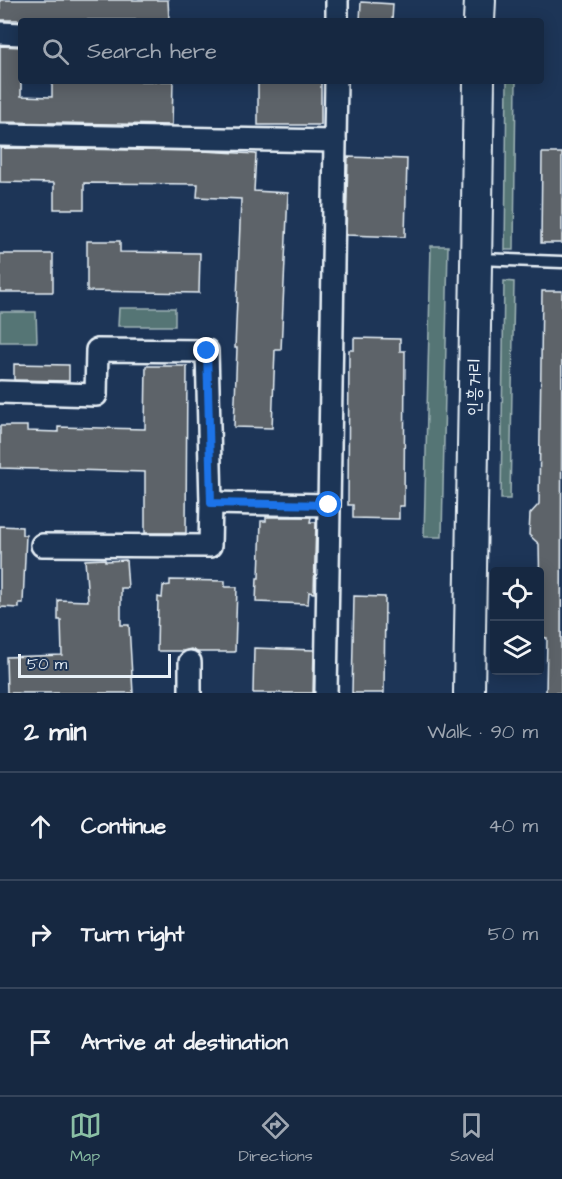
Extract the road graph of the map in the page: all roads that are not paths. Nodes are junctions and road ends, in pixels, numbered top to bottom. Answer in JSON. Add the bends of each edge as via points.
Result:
{"nodes":[{"id":1,"x":337,"y":0,"type":"edge"},
{"id":2,"x":480,"y":0,"type":"edge"},
{"id":3,"x":336,"y":18,"type":"edge"},
{"id":4,"x":479,"y":18,"type":"edge"},
{"id":5,"x":0,"y":33,"type":"edge"},
{"id":6,"x":18,"y":34,"type":"edge"},
{"id":7,"x":336,"y":84,"type":"edge"},
{"id":8,"x":478,"y":84,"type":"edge"},
{"id":9,"x":0,"y":135,"type":"edge"},
{"id":10,"x":335,"y":141,"type":"junction"},
{"id":11,"x":476,"y":259,"type":"junction"},
{"id":12,"x":562,"y":262,"type":"edge"},
{"id":13,"x":0,"y":392,"type":"edge"},
{"id":14,"x":211,"y":503,"type":"junction"},
{"id":15,"x":329,"y":505,"type":"junction"},
{"id":16,"x":42,"y":545,"type":"dead end"},
{"id":17,"x":190,"y":662,"type":"dead end"},
{"id":18,"x":190,"y":693,"type":"edge"},
{"id":19,"x":326,"y":693,"type":"edge"},
{"id":20,"x":469,"y":693,"type":"edge"}],
"edges":[{"from":1,"to":3,"type":"street"},
{"from":2,"to":4,"type":"main road"},
{"from":5,"to":6,"type":"street"},
{"from":7,"to":10,"type":"street"},
{"from":8,"to":11,"type":"main road","name":"인흥거리"},
{"from":9,"to":10,"type":"street"},
{"from":10,"to":15,"type":"street"},
{"from":11,"to":12,"type":"lane"},
{"from":11,"to":20,"type":"main road","name":"인흥거리"},
{"from":13,"to":14,"type":"street","via":[[96,395],[97,350],[207,351]]},
{"from":14,"to":15,"type":"street"},
{"from":14,"to":16,"type":"street","via":[[210,546]]},
{"from":15,"to":19,"type":"street"},
{"from":17,"to":18,"type":"street"}]}
